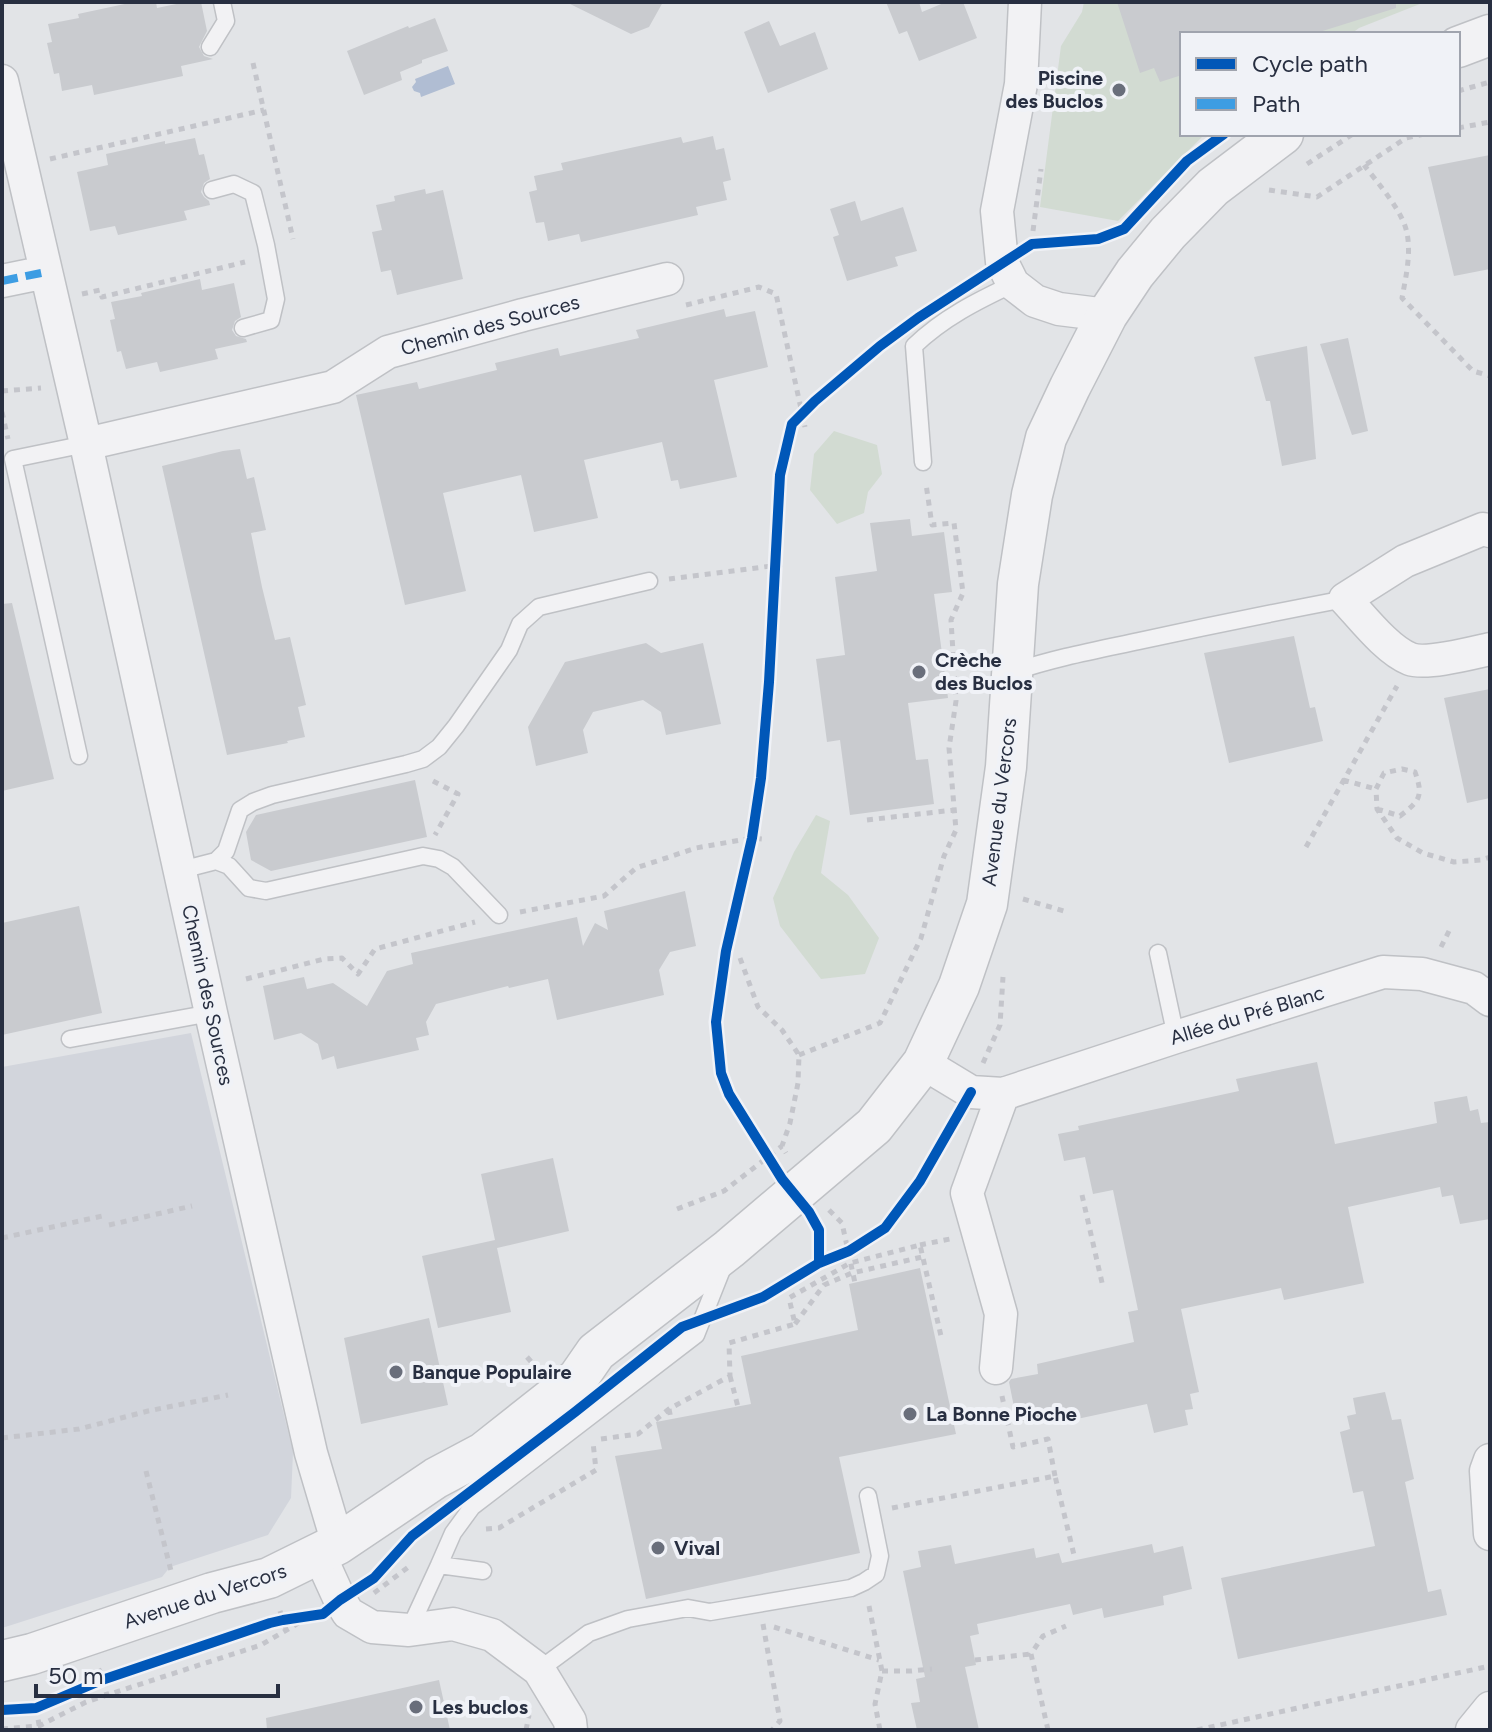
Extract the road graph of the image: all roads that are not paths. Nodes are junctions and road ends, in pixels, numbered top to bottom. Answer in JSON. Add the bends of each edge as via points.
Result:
{"nodes":[{"id":1,"x":222,"y":2,"type":"edge"},
{"id":2,"x":1025,"y":2,"type":"edge"},
{"id":3,"x":1490,"y":35,"type":"edge"},
{"id":4,"x":1460,"y":46,"type":"edge"},
{"id":5,"x":210,"y":47,"type":"dead end"},
{"id":6,"x":2,"y":81,"type":"edge"},
{"id":7,"x":1280,"y":136,"type":"edge"},
{"id":8,"x":212,"y":190,"type":"dead end"},
{"id":9,"x":667,"y":279,"type":"road end"},
{"id":10,"x":2,"y":281,"type":"edge"},
{"id":11,"x":1013,"y":284,"type":"junction"},
{"id":12,"x":50,"y":286,"type":"junction"},
{"id":13,"x":1107,"y":315,"type":"junction"},
{"id":14,"x":243,"y":328,"type":"dead end"},
{"id":15,"x":86,"y":444,"type":"junction"},
{"id":16,"x":923,"y":462,"type":"road end"},
{"id":17,"x":1490,"y":531,"type":"edge"},
{"id":18,"x":649,"y":581,"type":"road end"},
{"id":19,"x":1345,"y":599,"type":"junction"},
{"id":20,"x":1490,"y":649,"type":"edge"},
{"id":21,"x":1012,"y":673,"type":"junction"},
{"id":22,"x":79,"y":756,"type":"dead end"},
{"id":23,"x":216,"y":861,"type":"junction"},
{"id":24,"x":181,"y":870,"type":"junction"},
{"id":25,"x":499,"y":915,"type":"road end"},
{"id":26,"x":1158,"y":953,"type":"dead end"},
{"id":27,"x":1490,"y":1000,"type":"edge"},
{"id":28,"x":211,"y":1013,"type":"junction"},
{"id":29,"x":1176,"y":1037,"type":"junction"},
{"id":30,"x":70,"y":1039,"type":"dead end"},
{"id":31,"x":923,"y":1063,"type":"junction"},
{"id":32,"x":1003,"y":1094,"type":"junction"},
{"id":33,"x":729,"y":1249,"type":"junction"},
{"id":34,"x":996,"y":1368,"type":"road end"},
{"id":35,"x":1490,"y":1460,"type":"edge"},
{"id":36,"x":869,"y":1504,"type":"road end"},
{"id":37,"x":1490,"y":1534,"type":"edge"},
{"id":38,"x":328,"y":1549,"type":"junction"},
{"id":39,"x":439,"y":1565,"type":"junction"},
{"id":40,"x":483,"y":1571,"type":"dead end"},
{"id":41,"x":409,"y":1630,"type":"junction"},
{"id":42,"x":2,"y":1661,"type":"edge"},
{"id":43,"x":539,"y":1670,"type":"junction"},
{"id":44,"x":1490,"y":1708,"type":"edge"},
{"id":45,"x":571,"y":1730,"type":"edge"},
{"id":46,"x":1472,"y":1730,"type":"edge"}],
"edges":[{"from":1,"to":5,"type":"lane","via":[[226,21]]},
{"from":2,"to":11,"type":"street","via":[[1021,84],[997,211],[1002,262]]},
{"from":3,"to":4,"type":"street"},
{"from":6,"to":12,"type":"street","name":"Chemin des Sources"},
{"from":7,"to":13,"type":"street","name":"Avenue du Vercors","via":[[1213,187],[1168,233]]},
{"from":8,"to":14,"type":"lane","via":[[234,184],[253,193],[268,256],[276,299],[271,320]]},
{"from":9,"to":15,"type":"street","name":"Chemin des Sources","via":[[388,352],[333,387]]},
{"from":10,"to":12,"type":"street"},
{"from":11,"to":13,"type":"street","via":[[1035,301],[1059,309]]},
{"from":11,"to":16,"type":"lane","via":[[966,306],[914,346]]},
{"from":12,"to":15,"type":"street","name":"Chemin des Sources"},
{"from":13,"to":21,"type":"street","name":"Avenue du Vercors","via":[[1046,438],[1018,584]]},
{"from":15,"to":22,"type":"lane","via":[[13,459]]},
{"from":15,"to":24,"type":"street","name":"Chemin des Sources"},
{"from":17,"to":19,"type":"street","via":[[1483,529],[1405,561]]},
{"from":18,"to":23,"type":"lane","via":[[539,607],[520,624],[509,650],[439,747],[413,762],[253,802],[240,810],[226,851]]},
{"from":19,"to":20,"type":"street","via":[[1391,647],[1411,660]]},
{"from":19,"to":21,"type":"lane","via":[[1081,653]]},
{"from":21,"to":31,"type":"street","name":"Avenue du Vercors","via":[[1006,767],[987,904],[959,986]]},
{"from":23,"to":24,"type":"lane"},
{"from":23,"to":25,"type":"lane","via":[[229,866],[249,888],[266,891],[429,857],[453,867]]},
{"from":24,"to":28,"type":"street","name":"Chemin des Sources"},
{"from":26,"to":29,"type":"lane"},
{"from":27,"to":29,"type":"street","name":"Allée du Pré Blanc","via":[[1474,988],[1422,974],[1383,972]]},
{"from":28,"to":30,"type":"lane"},
{"from":28,"to":38,"type":"street","name":"Chemin des Sources"},
{"from":29,"to":32,"type":"street","name":"Allée du Pré Blanc"},
{"from":31,"to":32,"type":"street","name":"Allée du Pré Blanc","via":[[971,1092]]},
{"from":31,"to":33,"type":"street","name":"Avenue du Vercors","via":[[874,1126]]},
{"from":32,"to":34,"type":"street","via":[[967,1193],[1001,1314]]},
{"from":33,"to":38,"type":"street","name":"Avenue du Vercors","via":[[596,1352],[578,1378],[483,1453]]},
{"from":33,"to":39,"type":"lane","via":[[696,1335],[472,1507]]},
{"from":35,"to":37,"type":"street"},
{"from":36,"to":43,"type":"lane","via":[[880,1556],[876,1574],[864,1582],[710,1612],[688,1608],[628,1619],[589,1633]]},
{"from":38,"to":41,"type":"street","name":"Chemin des Sources","via":[[348,1613],[372,1627]]},
{"from":38,"to":42,"type":"street","name":"Avenue du Vercors","via":[[269,1578]]},
{"from":39,"to":40,"type":"lane"},
{"from":39,"to":41,"type":"lane"},
{"from":41,"to":43,"type":"street","via":[[453,1624],[492,1635]]},
{"from":43,"to":45,"type":"street"},
{"from":44,"to":46,"type":"street"}]}
